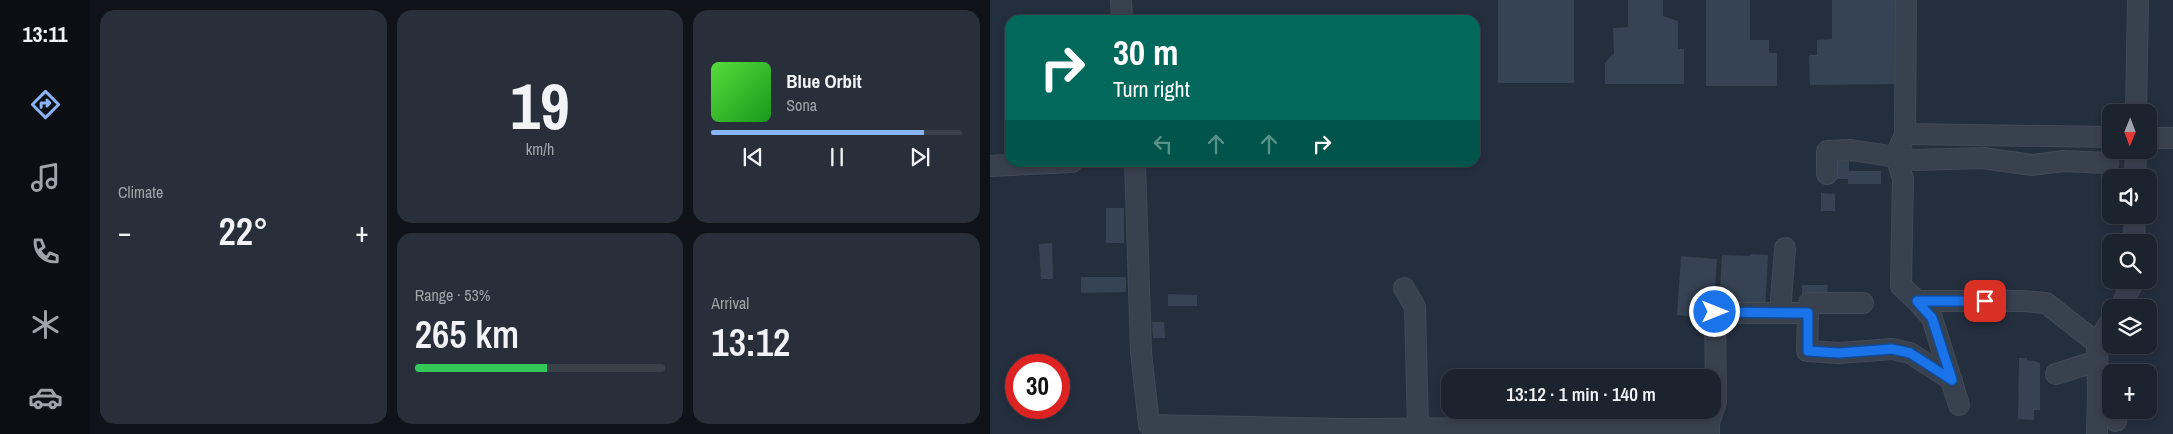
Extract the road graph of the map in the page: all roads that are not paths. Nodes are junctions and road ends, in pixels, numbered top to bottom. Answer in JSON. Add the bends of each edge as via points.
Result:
{"nodes":[{"id":1,"x":1121,"y":0,"type":"edge"},
{"id":2,"x":1906,"y":0,"type":"edge"},
{"id":3,"x":2138,"y":0,"type":"edge"},
{"id":4,"x":1122,"y":15,"type":"edge"},
{"id":5,"x":2136,"y":104,"type":"edge"},
{"id":6,"x":1905,"y":134,"type":"junction"},
{"id":7,"x":2102,"y":137,"type":"edge"},
{"id":8,"x":2158,"y":138,"type":"edge"},
{"id":9,"x":2173,"y":138,"type":"edge"},
{"id":10,"x":1896,"y":156,"type":"junction"},
{"id":11,"x":2108,"y":163,"type":"dead end"},
{"id":12,"x":1005,"y":165,"type":"edge"},
{"id":13,"x":990,"y":166,"type":"edge"},
{"id":14,"x":1135,"y":167,"type":"edge"},
{"id":15,"x":1827,"y":174,"type":"dead end"},
{"id":16,"x":1784,"y":248,"type":"dead end"},
{"id":17,"x":1404,"y":288,"type":"dead end"},
{"id":18,"x":1917,"y":301,"type":"junction"},
{"id":19,"x":1863,"y":303,"type":"dead end"},
{"id":20,"x":1780,"y":313,"type":"junction"},
{"id":21,"x":1808,"y":313,"type":"junction"},
{"id":22,"x":2102,"y":341,"type":"edge"},
{"id":23,"x":2097,"y":352,"type":"junction"},
{"id":24,"x":2056,"y":374,"type":"dead end"},
{"id":25,"x":1952,"y":380,"type":"junction"},
{"id":26,"x":2098,"y":392,"type":"junction"},
{"id":27,"x":1959,"y":405,"type":"dead end"},
{"id":28,"x":2116,"y":421,"type":"dead end"},
{"id":29,"x":1418,"y":428,"type":"junction"},
{"id":30,"x":1709,"y":430,"type":"edge"},
{"id":31,"x":2097,"y":434,"type":"edge"}],
"edges":[{"from":1,"to":4,"type":"street"},
{"from":2,"to":6,"type":"street"},
{"from":3,"to":5,"type":"street"},
{"from":6,"to":7,"type":"street"},
{"from":6,"to":10,"type":"street"},
{"from":8,"to":9,"type":"street"},
{"from":10,"to":11,"type":"street","via":[[1915,160],[1983,158],[2032,165],[2064,161]]},
{"from":10,"to":15,"type":"street","via":[[1851,150],[1827,151]]},
{"from":10,"to":18,"type":"street","via":[[1903,179],[1901,286]]},
{"from":12,"to":13,"type":"street"},
{"from":14,"to":29,"type":"street","via":[[1141,352],[1149,425]]},
{"from":16,"to":20,"type":"street"},
{"from":17,"to":29,"type":"street","via":[[1415,307]]},
{"from":18,"to":23,"type":"street","via":[[2046,303]]},
{"from":18,"to":25,"type":"street","via":[[1932,318]]},
{"from":19,"to":21,"type":"street","via":[[1809,303]]},
{"from":20,"to":21,"type":"street"},
{"from":20,"to":30,"type":"street","via":[[1715,312],[1716,402]]},
{"from":21,"to":25,"type":"street","via":[[1808,351],[1839,353],[1892,349],[1910,353]]},
{"from":22,"to":23,"type":"street"},
{"from":23,"to":24,"type":"street"},
{"from":23,"to":26,"type":"street"},
{"from":25,"to":27,"type":"street"},
{"from":26,"to":28,"type":"street","via":[[2102,405]]},
{"from":26,"to":31,"type":"street"},
{"from":29,"to":30,"type":"street"}]}
